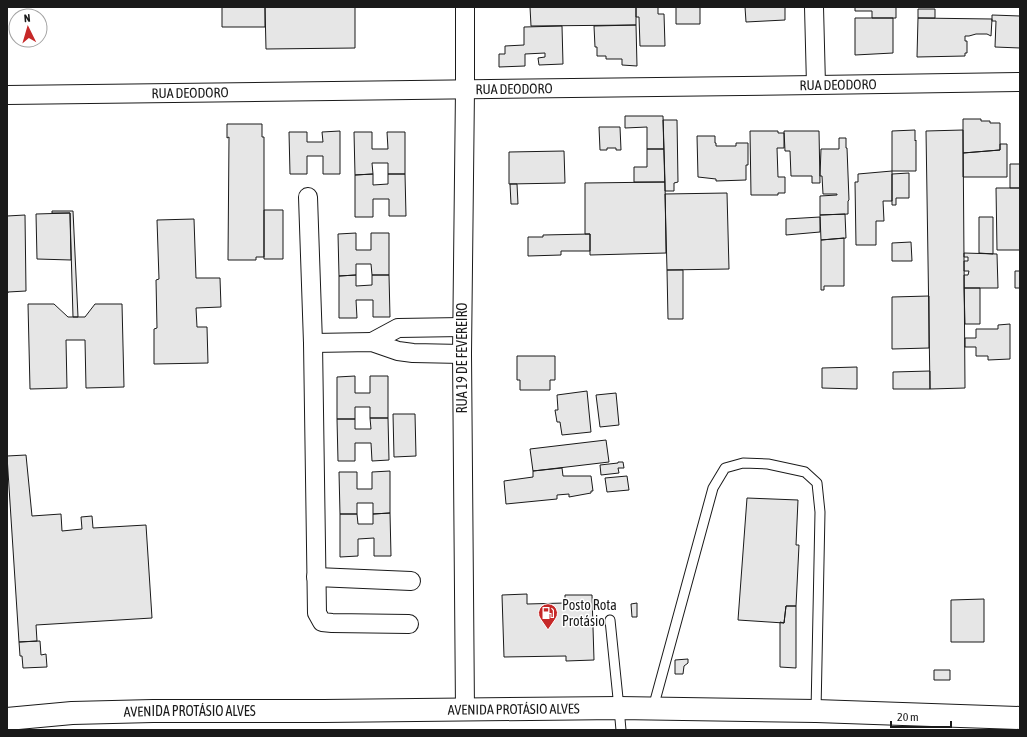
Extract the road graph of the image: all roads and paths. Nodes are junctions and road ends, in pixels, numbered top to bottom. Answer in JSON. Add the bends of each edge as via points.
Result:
{"nodes":[{"id":1,"x":465,"y":7,"type":"edge"},
{"id":2,"x":814,"y":7,"type":"edge"},
{"id":3,"x":1020,"y":82,"type":"edge"},
{"id":4,"x":816,"y":86,"type":"junction"},
{"id":5,"x":465,"y":89,"type":"junction"},
{"id":6,"x":7,"y":95,"type":"edge"},
{"id":7,"x":308,"y":197,"type":"dead end"},
{"id":8,"x":462,"y":327,"type":"junction"},
{"id":9,"x":372,"y":342,"type":"junction"},
{"id":10,"x":312,"y":343,"type":"junction"},
{"id":11,"x":462,"y":354,"type":"junction"},
{"id":12,"x":316,"y":577,"type":"junction"},
{"id":13,"x":411,"y":581,"type":"dead end"},
{"id":14,"x":610,"y":620,"type":"dead end"},
{"id":15,"x":409,"y":624,"type":"dead end"},
{"id":16,"x":619,"y":708,"type":"junction"},
{"id":17,"x":653,"y":708,"type":"junction"},
{"id":18,"x":465,"y":709,"type":"junction"},
{"id":19,"x":816,"y":711,"type":"junction"},
{"id":20,"x":1020,"y":718,"type":"edge"},
{"id":21,"x":7,"y":719,"type":"edge"},
{"id":22,"x":621,"y":730,"type":"edge"}],
"edges":[{"from":1,"to":5,"type":"street","name":"RUA 19 DE FEVEREIRO"},
{"from":2,"to":4,"type":"street"},
{"from":3,"to":4,"type":"street","name":"RUA DEODORO"},
{"from":4,"to":5,"type":"street","name":"RUA DEODORO"},
{"from":5,"to":6,"type":"street","name":"RUA DEODORO"},
{"from":5,"to":8,"type":"street","name":"RUA 19 DE FEVEREIRO"},
{"from":7,"to":10,"type":"street"},
{"from":8,"to":9,"type":"street","via":[[398,328]]},
{"from":8,"to":11,"type":"street","name":"RUA 19 DE FEVEREIRO"},
{"from":9,"to":10,"type":"street"},
{"from":9,"to":11,"type":"street","via":[[398,352]]},
{"from":10,"to":12,"type":"street"},
{"from":11,"to":18,"type":"street","name":"RUA 19 DE FEVEREIRO"},
{"from":12,"to":13,"type":"street"},
{"from":12,"to":15,"type":"street","via":[[317,614],[322,622]]},
{"from":14,"to":16,"type":"lane"},
{"from":16,"to":17,"type":"main road","name":"AVENIDA PROTÁSIO ALVES"},
{"from":16,"to":18,"type":"main road","name":"AVENIDA PROTÁSIO ALVES"},
{"from":16,"to":22,"type":"lane"},
{"from":17,"to":19,"type":"main road","name":"AVENIDA PROTÁSIO ALVES"},
{"from":17,"to":19,"type":"lane","via":[[713,488],[725,468],[743,463],[768,464],[805,472],[817,483],[820,512]]},
{"from":18,"to":21,"type":"main road","name":"AVENIDA PROTÁSIO ALVES","via":[[153,711],[72,713]]},
{"from":19,"to":20,"type":"main road","name":"AVENIDA PROTÁSIO ALVES"}]}
